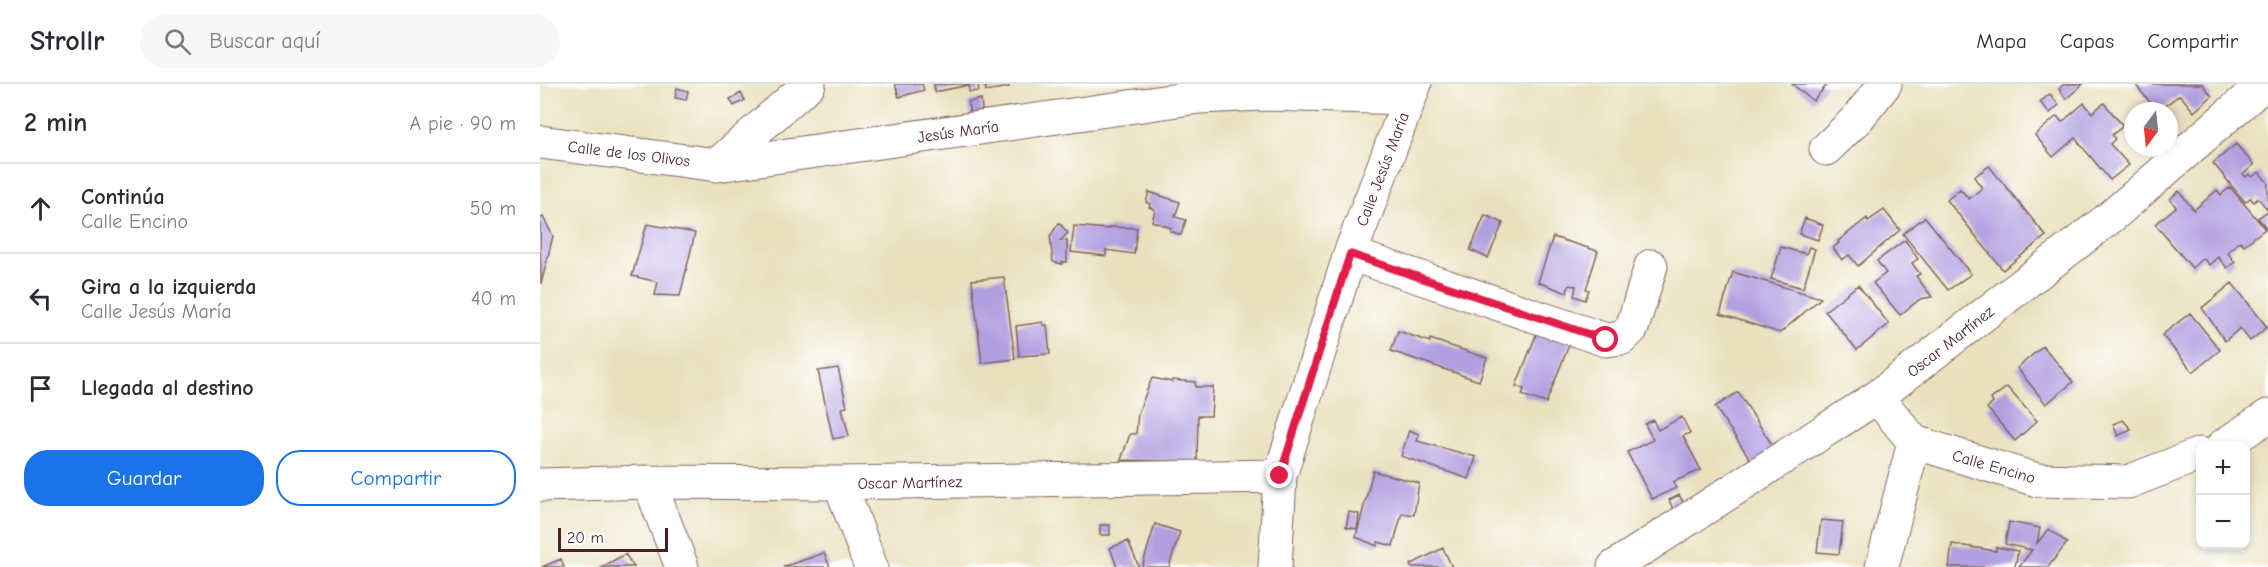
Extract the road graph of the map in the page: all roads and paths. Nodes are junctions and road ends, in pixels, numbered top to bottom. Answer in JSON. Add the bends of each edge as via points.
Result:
{"nodes":[{"id":1,"x":809,"y":84,"type":"edge"},
{"id":2,"x":1885,"y":84,"type":"edge"},
{"id":3,"x":2264,"y":84,"type":"edge"},
{"id":4,"x":1209,"y":91,"type":"edge"},
{"id":5,"x":1412,"y":91,"type":"edge"},
{"id":6,"x":540,"y":142,"type":"edge"},
{"id":7,"x":1826,"y":149,"type":"dead end"},
{"id":8,"x":717,"y":165,"type":"junction"},
{"id":9,"x":1350,"y":254,"type":"junction"},
{"id":10,"x":1651,"y":266,"type":"dead end"},
{"id":11,"x":1877,"y":397,"type":"junction"},
{"id":12,"x":2268,"y":416,"type":"edge"},
{"id":13,"x":2230,"y":441,"type":"edge"},
{"id":14,"x":1914,"y":442,"type":"junction"},
{"id":15,"x":2196,"y":456,"type":"edge"},
{"id":16,"x":1280,"y":476,"type":"junction"},
{"id":17,"x":649,"y":482,"type":"junction"},
{"id":18,"x":840,"y":483,"type":"junction"},
{"id":19,"x":540,"y":485,"type":"edge"},
{"id":20,"x":682,"y":567,"type":"edge"},
{"id":21,"x":871,"y":567,"type":"edge"},
{"id":22,"x":1275,"y":567,"type":"edge"},
{"id":23,"x":1614,"y":567,"type":"edge"},
{"id":24,"x":1882,"y":567,"type":"edge"}],
"edges":[{"from":1,"to":8,"type":"street"},
{"from":2,"to":7,"type":"street"},
{"from":3,"to":11,"type":"street","name":"Oscar Martínez","via":[[2112,216]]},
{"from":4,"to":5,"type":"street"},
{"from":4,"to":8,"type":"street","name":"Jesús María"},
{"from":5,"to":9,"type":"street","name":"Calle Jesús María"},
{"from":6,"to":8,"type":"street","name":"Calle de los Olivos"},
{"from":9,"to":10,"type":"street","via":[[1606,340],[1622,338],[1632,328]]},
{"from":9,"to":16,"type":"street","name":"Calle Jesús María"},
{"from":11,"to":14,"type":"street"},
{"from":11,"to":23,"type":"street","name":"Oscar Martínez"},
{"from":12,"to":13,"type":"street"},
{"from":14,"to":15,"type":"street","name":"Calle Encino","via":[[2037,480],[2128,482]]},
{"from":14,"to":24,"type":"street"},
{"from":16,"to":18,"type":"street","name":"Oscar Martínez"},
{"from":16,"to":22,"type":"street","name":"Calle Jesús María"},
{"from":17,"to":18,"type":"street","name":"Oscar Martínez"},
{"from":17,"to":19,"type":"street","name":"Oscar Martínez"},
{"from":17,"to":20,"type":"street"},
{"from":18,"to":21,"type":"street"}]}
